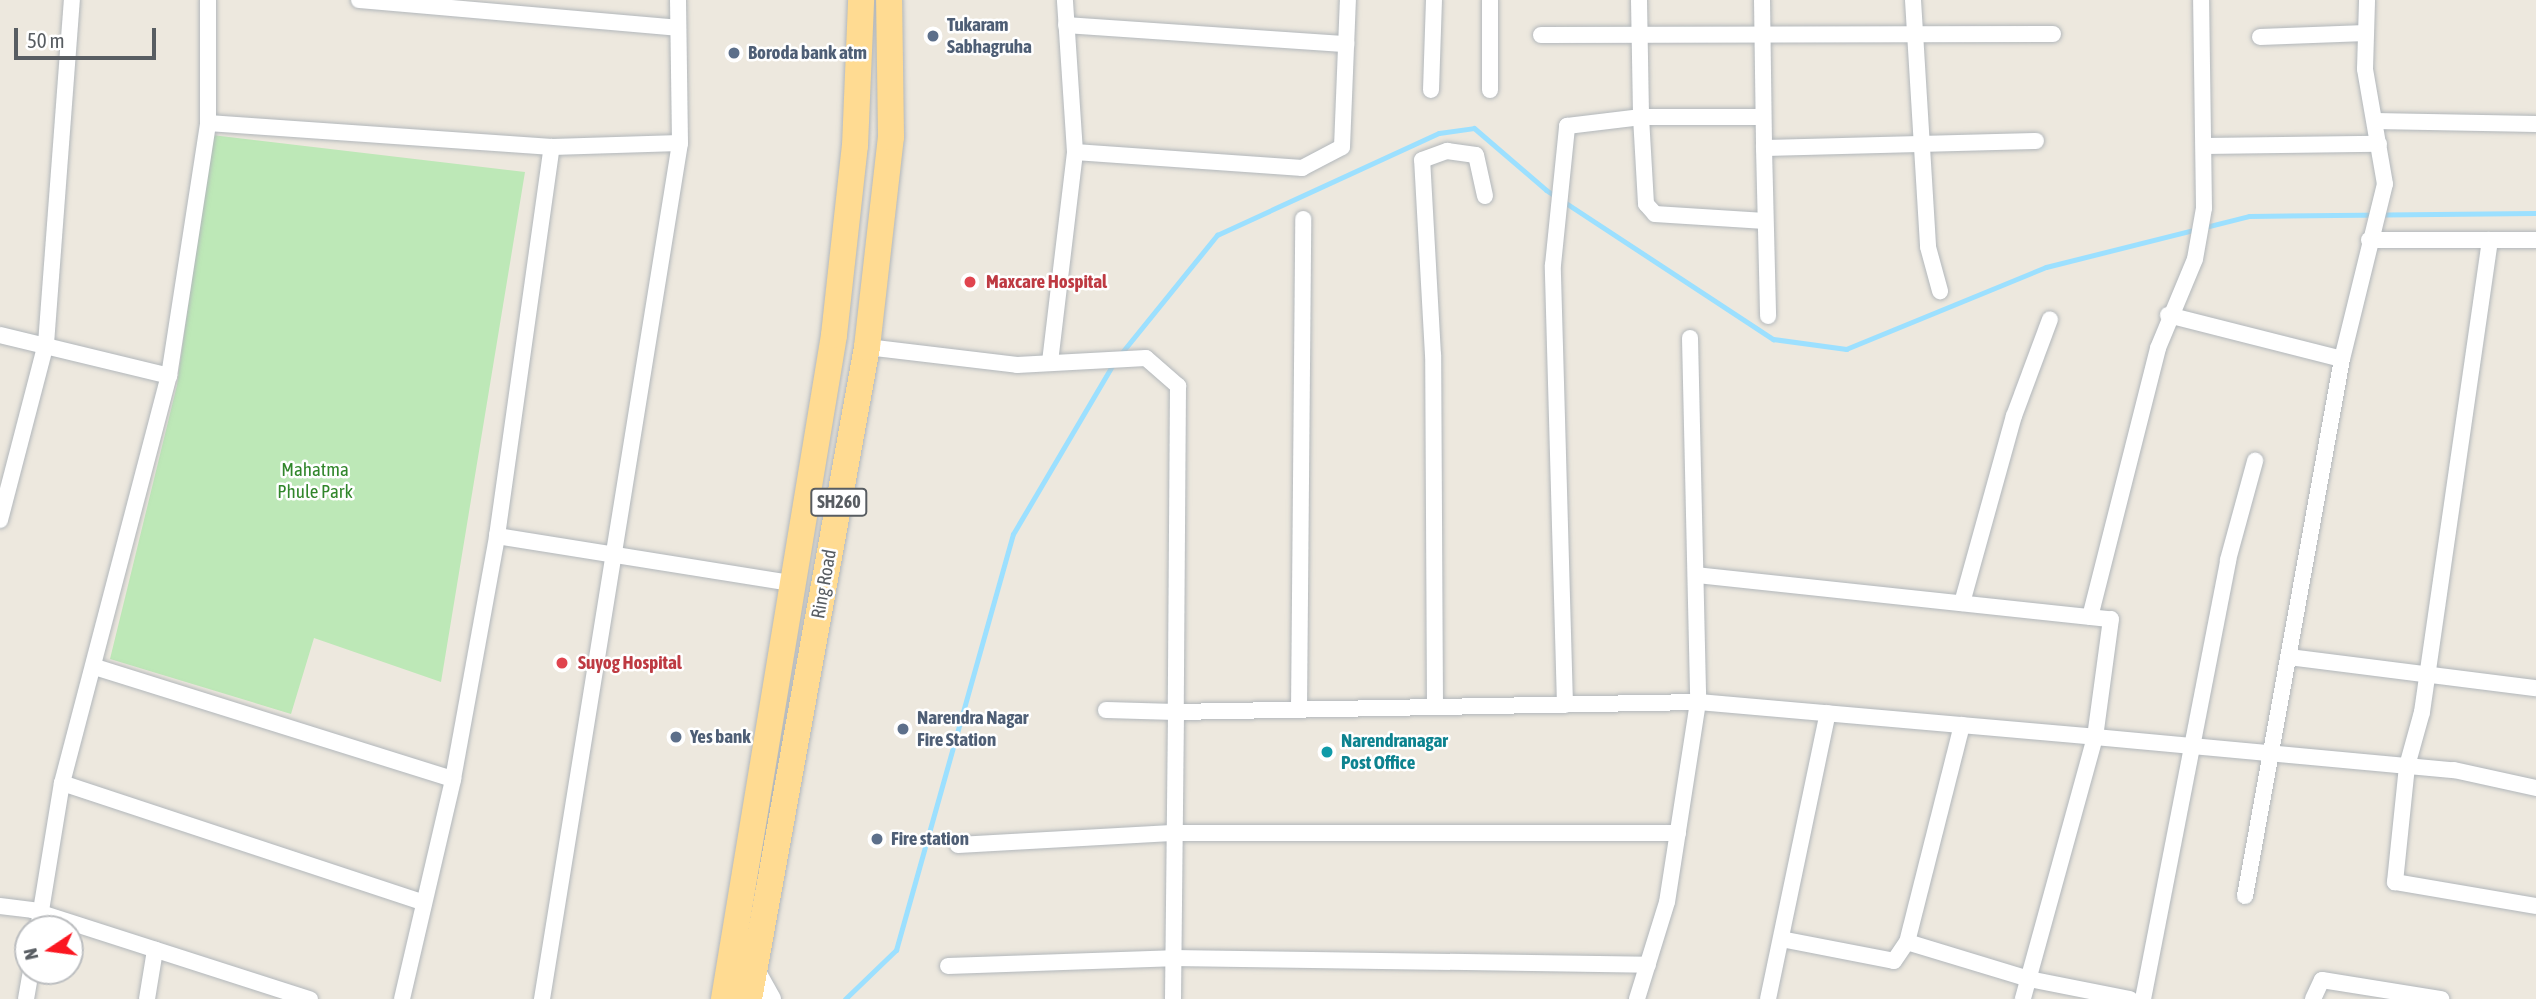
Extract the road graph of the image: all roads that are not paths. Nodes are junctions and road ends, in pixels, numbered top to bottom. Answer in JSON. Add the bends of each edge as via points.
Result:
{"nodes":[{"id":1,"x":72,"y":0,"type":"edge"},
{"id":2,"x":208,"y":0,"type":"edge"},
{"id":3,"x":359,"y":0,"type":"edge"},
{"id":4,"x":678,"y":0,"type":"edge"},
{"id":5,"x":861,"y":0,"type":"edge"},
{"id":6,"x":889,"y":0,"type":"edge"},
{"id":7,"x":1065,"y":0,"type":"edge"},
{"id":8,"x":1348,"y":0,"type":"edge"},
{"id":9,"x":1434,"y":0,"type":"edge"},
{"id":10,"x":1490,"y":0,"type":"edge"},
{"id":11,"x":1639,"y":0,"type":"edge"},
{"id":12,"x":1762,"y":0,"type":"edge"},
{"id":13,"x":1913,"y":0,"type":"edge"},
{"id":14,"x":2200,"y":0,"type":"edge"},
{"id":15,"x":2367,"y":0,"type":"edge"},
{"id":16,"x":1066,"y":26,"type":"junction"},
{"id":17,"x":678,"y":28,"type":"junction"},
{"id":18,"x":1638,"y":32,"type":"junction"},
{"id":19,"x":2366,"y":33,"type":"junction"},
{"id":20,"x":2053,"y":34,"type":"dead end"},
{"id":21,"x":1541,"y":35,"type":"dead end"},
{"id":22,"x":1763,"y":36,"type":"junction"},
{"id":23,"x":2260,"y":37,"type":"dead end"},
{"id":24,"x":1912,"y":38,"type":"junction"},
{"id":25,"x":1346,"y":44,"type":"junction"},
{"id":26,"x":1431,"y":90,"type":"dead end"},
{"id":27,"x":1490,"y":90,"type":"dead end"},
{"id":28,"x":1641,"y":117,"type":"junction"},
{"id":29,"x":1763,"y":117,"type":"junction"},
{"id":30,"x":2375,"y":121,"type":"junction"},
{"id":31,"x":208,"y":123,"type":"junction"},
{"id":32,"x":2536,"y":124,"type":"edge"},
{"id":33,"x":1919,"y":140,"type":"junction"},
{"id":34,"x":2036,"y":141,"type":"dead end"},
{"id":35,"x":680,"y":143,"type":"junction"},
{"id":36,"x":2379,"y":144,"type":"junction"},
{"id":37,"x":2204,"y":146,"type":"junction"},
{"id":38,"x":552,"y":147,"type":"junction"},
{"id":39,"x":1764,"y":148,"type":"junction"},
{"id":40,"x":1075,"y":152,"type":"junction"},
{"id":41,"x":1485,"y":196,"type":"dead end"},
{"id":42,"x":1303,"y":219,"type":"dead end"},
{"id":43,"x":1765,"y":221,"type":"junction"},
{"id":44,"x":2370,"y":235,"type":"junction"},
{"id":45,"x":2490,"y":240,"type":"junction"},
{"id":46,"x":2536,"y":240,"type":"edge"},
{"id":47,"x":1940,"y":291,"type":"dead end"},
{"id":48,"x":2168,"y":315,"type":"junction"},
{"id":49,"x":1768,"y":316,"type":"dead end"},
{"id":50,"x":2050,"y":319,"type":"dead end"},
{"id":51,"x":0,"y":335,"type":"edge"},
{"id":52,"x":1690,"y":338,"type":"dead end"},
{"id":53,"x":46,"y":344,"type":"junction"},
{"id":54,"x":867,"y":347,"type":"junction"},
{"id":55,"x":2342,"y":359,"type":"junction"},
{"id":56,"x":1050,"y":362,"type":"junction"},
{"id":57,"x":169,"y":376,"type":"junction"},
{"id":58,"x":2255,"y":461,"type":"dead end"},
{"id":59,"x":0,"y":520,"type":"edge"},
{"id":60,"x":497,"y":536,"type":"junction"},
{"id":61,"x":614,"y":554,"type":"junction"},
{"id":62,"x":1696,"y":575,"type":"junction"},
{"id":63,"x":791,"y":583,"type":"junction"},
{"id":64,"x":1962,"y":603,"type":"junction"},
{"id":65,"x":2090,"y":617,"type":"junction"},
{"id":66,"x":2289,"y":657,"type":"junction"},
{"id":67,"x":95,"y":667,"type":"junction"},
{"id":68,"x":2428,"y":675,"type":"junction"},
{"id":69,"x":2536,"y":688,"type":"edge"},
{"id":70,"x":1699,"y":702,"type":"junction"},
{"id":71,"x":1565,"y":705,"type":"junction"},
{"id":72,"x":1434,"y":707,"type":"junction"},
{"id":73,"x":1106,"y":710,"type":"dead end"},
{"id":74,"x":1299,"y":710,"type":"junction"},
{"id":75,"x":1176,"y":712,"type":"junction"},
{"id":76,"x":1828,"y":713,"type":"junction"},
{"id":77,"x":1962,"y":725,"type":"junction"},
{"id":78,"x":2095,"y":737,"type":"junction"},
{"id":79,"x":2195,"y":746,"type":"junction"},
{"id":80,"x":2268,"y":753,"type":"junction"},
{"id":81,"x":2407,"y":766,"type":"junction"},
{"id":82,"x":453,"y":779,"type":"junction"},
{"id":83,"x":62,"y":783,"type":"junction"},
{"id":84,"x":2536,"y":788,"type":"edge"},
{"id":85,"x":1172,"y":833,"type":"junction"},
{"id":86,"x":1678,"y":833,"type":"junction"},
{"id":87,"x":958,"y":845,"type":"dead end"},
{"id":88,"x":2245,"y":896,"type":"dead end"},
{"id":89,"x":422,"y":902,"type":"junction"},
{"id":90,"x":0,"y":906,"type":"edge"},
{"id":91,"x":2536,"y":906,"type":"edge"},
{"id":92,"x":23,"y":915,"type":"edge"},
{"id":93,"x":40,"y":915,"type":"edge"},
{"id":94,"x":84,"y":932,"type":"edge"},
{"id":95,"x":1781,"y":939,"type":"junction"},
{"id":96,"x":1907,"y":942,"type":"junction"},
{"id":97,"x":155,"y":950,"type":"junction"},
{"id":98,"x":1172,"y":958,"type":"junction"},
{"id":99,"x":1648,"y":965,"type":"junction"},
{"id":100,"x":948,"y":966,"type":"dead end"},
{"id":101,"x":754,"y":972,"type":"junction"},
{"id":102,"x":2029,"y":979,"type":"junction"},
{"id":103,"x":2422,"y":998,"type":"edge"},
{"id":104,"x":147,"y":999,"type":"edge"},
{"id":105,"x":310,"y":999,"type":"edge"},
{"id":106,"x":402,"y":999,"type":"edge"},
{"id":107,"x":542,"y":999,"type":"edge"},
{"id":108,"x":724,"y":999,"type":"edge"},
{"id":109,"x":749,"y":999,"type":"edge"},
{"id":110,"x":769,"y":999,"type":"edge"},
{"id":111,"x":1173,"y":999,"type":"edge"},
{"id":112,"x":1637,"y":999,"type":"edge"},
{"id":113,"x":1768,"y":999,"type":"edge"},
{"id":114,"x":2024,"y":999,"type":"edge"},
{"id":115,"x":2130,"y":999,"type":"edge"},
{"id":116,"x":2143,"y":999,"type":"edge"},
{"id":117,"x":2313,"y":999,"type":"edge"},
{"id":118,"x":2441,"y":999,"type":"edge"}],
"edges":[{"from":1,"to":53,"type":"street"},
{"from":2,"to":31,"type":"street"},
{"from":3,"to":17,"type":"street"},
{"from":4,"to":17,"type":"street"},
{"from":5,"to":63,"type":"highway","name":"Ring Road","number":"SH260","via":[[855,146],[834,335]]},
{"from":6,"to":54,"type":"highway","name":"Ring Road","number":"SH260","via":[[891,137]]},
{"from":7,"to":16,"type":"street"},
{"from":8,"to":25,"type":"street"},
{"from":9,"to":26,"type":"street"},
{"from":10,"to":27,"type":"street"},
{"from":11,"to":18,"type":"street"},
{"from":12,"to":22,"type":"street"},
{"from":13,"to":24,"type":"street"},
{"from":14,"to":37,"type":"street"},
{"from":15,"to":19,"type":"street"},
{"from":16,"to":25,"type":"street"},
{"from":16,"to":40,"type":"street"},
{"from":17,"to":35,"type":"street"},
{"from":18,"to":21,"type":"street"},
{"from":18,"to":22,"type":"street"},
{"from":18,"to":28,"type":"street"},
{"from":19,"to":23,"type":"street"},
{"from":19,"to":30,"type":"street"},
{"from":20,"to":24,"type":"street"},
{"from":22,"to":24,"type":"street"},
{"from":22,"to":29,"type":"street"},
{"from":24,"to":33,"type":"street"},
{"from":25,"to":40,"type":"street","via":[[1342,147],[1302,168]]},
{"from":28,"to":29,"type":"street"},
{"from":28,"to":43,"type":"street","via":[[1646,204],[1655,214]]},
{"from":28,"to":71,"type":"street","via":[[1567,126],[1558,218]]},
{"from":29,"to":39,"type":"street"},
{"from":30,"to":32,"type":"street"},
{"from":30,"to":36,"type":"street"},
{"from":31,"to":38,"type":"street"},
{"from":31,"to":57,"type":"street"},
{"from":33,"to":34,"type":"street"},
{"from":33,"to":39,"type":"street"},
{"from":33,"to":47,"type":"street","via":[[1928,247]]},
{"from":35,"to":38,"type":"street"},
{"from":35,"to":61,"type":"street"},
{"from":36,"to":37,"type":"street"},
{"from":36,"to":44,"type":"street","via":[[2385,184]]},
{"from":37,"to":48,"type":"street","via":[[2204,208],[2195,259]]},
{"from":38,"to":60,"type":"street"},
{"from":39,"to":43,"type":"street"},
{"from":40,"to":56,"type":"street"},
{"from":41,"to":72,"type":"street","via":[[1476,155],[1447,151],[1422,160],[1433,355]]},
{"from":42,"to":74,"type":"street"},
{"from":43,"to":49,"type":"street"},
{"from":44,"to":45,"type":"street"},
{"from":44,"to":55,"type":"street"},
{"from":45,"to":46,"type":"street"},
{"from":45,"to":68,"type":"street"},
{"from":48,"to":55,"type":"street"},
{"from":48,"to":65,"type":"street"},
{"from":50,"to":64,"type":"street","via":[[2014,416]]},
{"from":51,"to":53,"type":"street"},
{"from":52,"to":62,"type":"street"},
{"from":53,"to":57,"type":"street"},
{"from":53,"to":59,"type":"street"},
{"from":54,"to":56,"type":"street","via":[[1017,365]]},
{"from":54,"to":101,"type":"highway","name":"Ring Road","number":"SH260"},
{"from":55,"to":66,"type":"street"},
{"from":56,"to":75,"type":"street","via":[[1146,358],[1178,386]]},
{"from":57,"to":67,"type":"street"},
{"from":58,"to":79,"type":"street","via":[[2228,560]]},
{"from":60,"to":61,"type":"street"},
{"from":60,"to":82,"type":"street"},
{"from":61,"to":63,"type":"street"},
{"from":61,"to":107,"type":"street"},
{"from":62,"to":64,"type":"street"},
{"from":62,"to":70,"type":"street"},
{"from":63,"to":108,"type":"highway","name":"Ring Road","number":"SH260"},
{"from":64,"to":65,"type":"street"},
{"from":65,"to":78,"type":"street","via":[[2111,619]]},
{"from":66,"to":68,"type":"street"},
{"from":66,"to":80,"type":"street"},
{"from":67,"to":82,"type":"street"},
{"from":67,"to":83,"type":"street"},
{"from":68,"to":69,"type":"street"},
{"from":68,"to":81,"type":"street"},
{"from":70,"to":71,"type":"street"},
{"from":70,"to":76,"type":"street"},
{"from":70,"to":86,"type":"street"},
{"from":71,"to":72,"type":"street"},
{"from":72,"to":74,"type":"street"},
{"from":73,"to":75,"type":"street"},
{"from":74,"to":75,"type":"street"},
{"from":75,"to":85,"type":"street"},
{"from":76,"to":77,"type":"street"},
{"from":76,"to":95,"type":"street"},
{"from":77,"to":78,"type":"street"},
{"from":77,"to":96,"type":"street"},
{"from":78,"to":79,"type":"street"},
{"from":78,"to":102,"type":"street"},
{"from":79,"to":80,"type":"street"},
{"from":79,"to":116,"type":"street"},
{"from":80,"to":81,"type":"street"},
{"from":80,"to":88,"type":"street"},
{"from":81,"to":84,"type":"street"},
{"from":81,"to":91,"type":"street","via":[[2395,881]]},
{"from":82,"to":89,"type":"street"},
{"from":83,"to":89,"type":"street"},
{"from":83,"to":93,"type":"street"},
{"from":85,"to":86,"type":"street"},
{"from":85,"to":87,"type":"street"},
{"from":85,"to":98,"type":"street"},
{"from":86,"to":99,"type":"street","via":[[1667,902]]},
{"from":89,"to":106,"type":"street"},
{"from":90,"to":92,"type":"street"},
{"from":94,"to":97,"type":"street"},
{"from":95,"to":96,"type":"street","via":[[1894,961]]},
{"from":95,"to":113,"type":"street"},
{"from":96,"to":102,"type":"street"},
{"from":97,"to":104,"type":"street"},
{"from":97,"to":105,"type":"street"},
{"from":98,"to":99,"type":"street"},
{"from":98,"to":100,"type":"street"},
{"from":98,"to":111,"type":"street"},
{"from":99,"to":112,"type":"street"},
{"from":101,"to":109,"type":"highway","name":"Ring Road","number":"SH260"},
{"from":101,"to":110,"type":"main road"},
{"from":102,"to":114,"type":"street"},
{"from":102,"to":115,"type":"street"},
{"from":103,"to":117,"type":"street","via":[[2322,980]]},
{"from":103,"to":118,"type":"street"}]}
